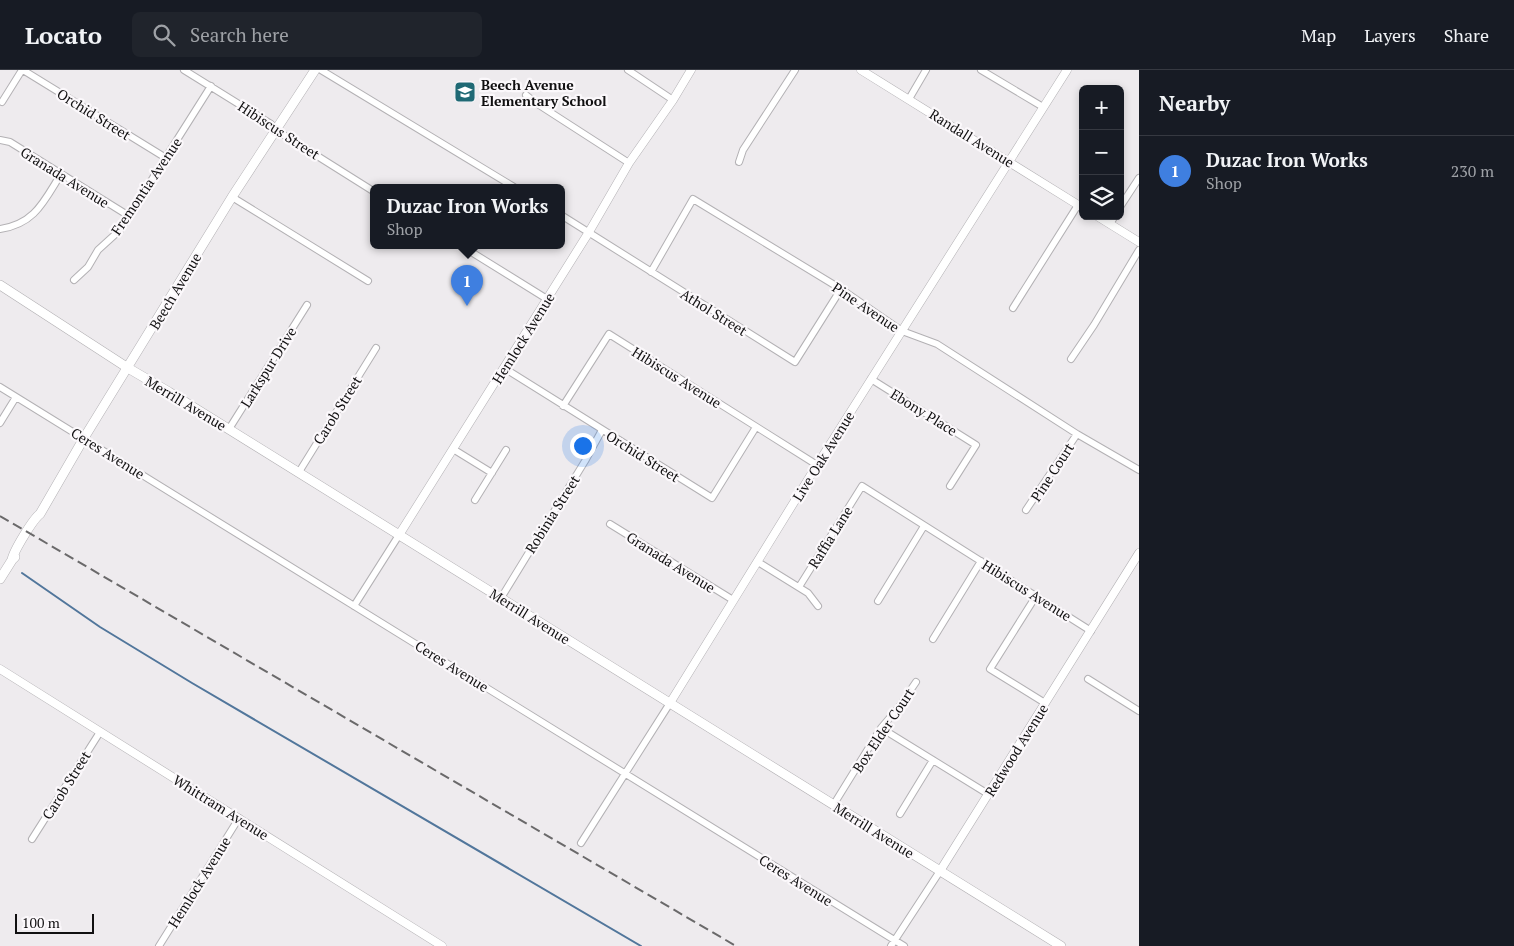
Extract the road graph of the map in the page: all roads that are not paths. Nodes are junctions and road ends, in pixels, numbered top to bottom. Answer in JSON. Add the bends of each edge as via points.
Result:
{"nodes":[{"id":1,"x":22,"y":70,"type":"edge"},
{"id":2,"x":184,"y":70,"type":"edge"},
{"id":3,"x":315,"y":70,"type":"edge"},
{"id":4,"x":321,"y":70,"type":"edge"},
{"id":5,"x":628,"y":70,"type":"edge"},
{"id":6,"x":691,"y":70,"type":"edge"},
{"id":7,"x":795,"y":70,"type":"edge"},
{"id":8,"x":861,"y":70,"type":"edge"},
{"id":9,"x":926,"y":70,"type":"edge"},
{"id":10,"x":981,"y":70,"type":"edge"},
{"id":11,"x":1067,"y":70,"type":"edge"},
{"id":12,"x":211,"y":86,"type":"junction"},
{"id":13,"x":526,"y":95,"type":"dead end"},
{"id":14,"x":909,"y":99,"type":"junction"},
{"id":15,"x":673,"y":100,"type":"junction"},
{"id":16,"x":2,"y":102,"type":"dead end"},
{"id":17,"x":1043,"y":107,"type":"junction"},
{"id":18,"x":276,"y":130,"type":"junction"},
{"id":19,"x":0,"y":140,"type":"edge"},
{"id":20,"x":166,"y":158,"type":"junction"},
{"id":21,"x":740,"y":162,"type":"dead end"},
{"id":22,"x":1009,"y":162,"type":"junction"},
{"id":23,"x":630,"y":163,"type":"junction"},
{"id":24,"x":61,"y":174,"type":"junction"},
{"id":25,"x":1139,"y":178,"type":"edge"},
{"id":26,"x":509,"y":184,"type":"edge"},
{"id":27,"x":370,"y":189,"type":"edge"},
{"id":28,"x":232,"y":197,"type":"junction"},
{"id":29,"x":1124,"y":202,"type":"edge"},
{"id":30,"x":1079,"y":205,"type":"edge"},
{"id":31,"x":1079,"y":208,"type":"edge"},
{"id":32,"x":129,"y":216,"type":"junction"},
{"id":33,"x":565,"y":217,"type":"edge"},
{"id":34,"x":1104,"y":220,"type":"edge"},
{"id":35,"x":1112,"y":220,"type":"edge"},
{"id":36,"x":1110,"y":224,"type":"junction"},
{"id":37,"x":0,"y":229,"type":"edge"},
{"id":38,"x":589,"y":232,"type":"junction"},
{"id":39,"x":1139,"y":242,"type":"edge"},
{"id":40,"x":466,"y":249,"type":"edge"},
{"id":41,"x":1139,"y":250,"type":"edge"},
{"id":42,"x":650,"y":272,"type":"junction"},
{"id":43,"x":74,"y":280,"type":"dead end"},
{"id":44,"x":368,"y":280,"type":"dead end"},
{"id":45,"x":0,"y":285,"type":"edge"},
{"id":46,"x":841,"y":289,"type":"junction"},
{"id":47,"x":547,"y":299,"type":"junction"},
{"id":48,"x":306,"y":305,"type":"dead end"},
{"id":49,"x":1013,"y":308,"type":"dead end"},
{"id":50,"x":902,"y":331,"type":"junction"},
{"id":51,"x":376,"y":348,"type":"dead end"},
{"id":52,"x":1070,"y":359,"type":"dead end"},
{"id":53,"x":128,"y":368,"type":"junction"},
{"id":54,"x":504,"y":368,"type":"junction"},
{"id":55,"x":871,"y":379,"type":"junction"},
{"id":56,"x":0,"y":387,"type":"edge"},
{"id":57,"x":16,"y":397,"type":"junction"},
{"id":58,"x":563,"y":406,"type":"junction"},
{"id":59,"x":0,"y":423,"type":"edge"},
{"id":60,"x":756,"y":426,"type":"junction"},
{"id":61,"x":229,"y":429,"type":"junction"},
{"id":62,"x":602,"y":430,"type":"junction"},
{"id":63,"x":1077,"y":434,"type":"junction"},
{"id":64,"x":84,"y":438,"type":"junction"},
{"id":65,"x":453,"y":449,"type":"junction"},
{"id":66,"x":506,"y":450,"type":"dead end"},
{"id":67,"x":817,"y":465,"type":"junction"},
{"id":68,"x":1139,"y":470,"type":"edge"},
{"id":69,"x":299,"y":472,"type":"junction"},
{"id":70,"x":492,"y":473,"type":"junction"},
{"id":71,"x":862,"y":486,"type":"joint"},
{"id":72,"x":950,"y":486,"type":"dead end"},
{"id":73,"x":475,"y":500,"type":"dead end"},
{"id":74,"x":1026,"y":510,"type":"dead end"},
{"id":75,"x":610,"y":524,"type":"dead end"},
{"id":76,"x":924,"y":526,"type":"junction"},
{"id":77,"x":399,"y":534,"type":"junction"},
{"id":78,"x":1139,"y":554,"type":"edge"},
{"id":79,"x":981,"y":561,"type":"junction"},
{"id":80,"x":758,"y":562,"type":"junction"},
{"id":81,"x":0,"y":578,"type":"edge"},
{"id":82,"x":799,"y":587,"type":"junction"},
{"id":83,"x":1036,"y":596,"type":"junction"},
{"id":84,"x":501,"y":598,"type":"junction"},
{"id":85,"x":733,"y":600,"type":"junction"},
{"id":86,"x":878,"y":600,"type":"dead end"},
{"id":87,"x":354,"y":606,"type":"junction"},
{"id":88,"x":818,"y":606,"type":"dead end"},
{"id":89,"x":1090,"y":631,"type":"junction"},
{"id":90,"x":933,"y":640,"type":"dead end"},
{"id":91,"x":0,"y":670,"type":"edge"},
{"id":92,"x":1088,"y":679,"type":"dead end"},
{"id":93,"x":916,"y":682,"type":"dead end"},
{"id":94,"x":670,"y":703,"type":"junction"},
{"id":95,"x":1045,"y":703,"type":"junction"},
{"id":96,"x":1139,"y":711,"type":"edge"},
{"id":97,"x":880,"y":728,"type":"junction"},
{"id":98,"x":100,"y":732,"type":"junction"},
{"id":99,"x":933,"y":760,"type":"junction"},
{"id":100,"x":625,"y":774,"type":"junction"},
{"id":101,"x":988,"y":794,"type":"junction"},
{"id":102,"x":834,"y":804,"type":"junction"},
{"id":103,"x":900,"y":814,"type":"dead end"},
{"id":104,"x":239,"y":818,"type":"junction"},
{"id":105,"x":32,"y":839,"type":"dead end"},
{"id":106,"x":581,"y":843,"type":"dead end"},
{"id":107,"x":940,"y":871,"type":"junction"},
{"id":108,"x":893,"y":943,"type":"edge"},
{"id":109,"x":159,"y":946,"type":"edge"},
{"id":110,"x":442,"y":946,"type":"edge"},
{"id":111,"x":904,"y":946,"type":"edge"},
{"id":112,"x":1061,"y":946,"type":"edge"}],
"edges":[{"from":1,"to":16,"type":"street"},
{"from":1,"to":20,"type":"street","name":"Orchid Street"},
{"from":2,"to":12,"type":"street","name":"Hibiscus Street"},
{"from":3,"to":18,"type":"main road","name":"Beech Avenue"},
{"from":4,"to":26,"type":"street"},
{"from":5,"to":15,"type":"street"},
{"from":6,"to":15,"type":"street","name":"Hemlock Avenue"},
{"from":7,"to":21,"type":"street","via":[[743,150]]},
{"from":8,"to":14,"type":"street","name":"Randall Avenue"},
{"from":9,"to":14,"type":"street"},
{"from":10,"to":17,"type":"street"},
{"from":11,"to":17,"type":"street","name":"Live Oak Avenue"},
{"from":12,"to":18,"type":"street","name":"Hibiscus Street"},
{"from":12,"to":20,"type":"street","name":"Fremontia Avenue"},
{"from":13,"to":23,"type":"street"},
{"from":14,"to":22,"type":"street","name":"Randall Avenue"},
{"from":15,"to":23,"type":"street","name":"Hemlock Avenue"},
{"from":17,"to":22,"type":"street","name":"Live Oak Avenue"},
{"from":18,"to":27,"type":"street","name":"Hibiscus Street"},
{"from":18,"to":28,"type":"main road","name":"Beech Avenue"},
{"from":19,"to":24,"type":"street","name":"Granada Avenue","via":[[10,142]]},
{"from":20,"to":32,"type":"street","name":"Fremontia Avenue"},
{"from":22,"to":30,"type":"street","name":"Randall Avenue"},
{"from":22,"to":50,"type":"street","name":"Live Oak Avenue"},
{"from":23,"to":38,"type":"street","name":"Hemlock Avenue"},
{"from":24,"to":32,"type":"street","name":"Granada Avenue"},
{"from":24,"to":37,"type":"street","via":[[36,213],[18,225]]},
{"from":25,"to":29,"type":"street"},
{"from":28,"to":44,"type":"street"},
{"from":28,"to":53,"type":"main road","name":"Beech Avenue"},
{"from":31,"to":49,"type":"street"},
{"from":32,"to":43,"type":"street","name":"Fremontia Avenue"},
{"from":33,"to":38,"type":"street","name":"Athol Street"},
{"from":34,"to":36,"type":"street"},
{"from":35,"to":36,"type":"street"},
{"from":36,"to":39,"type":"street"},
{"from":38,"to":42,"type":"street","name":"Athol Street"},
{"from":38,"to":47,"type":"street","name":"Hemlock Avenue"},
{"from":40,"to":47,"type":"street"},
{"from":41,"to":52,"type":"street"},
{"from":42,"to":46,"type":"street","name":"Athol Street","via":[[795,362]]},
{"from":42,"to":46,"type":"street","name":"Pine Avenue","via":[[693,199]]},
{"from":45,"to":53,"type":"main road","name":"Merrill Avenue"},
{"from":46,"to":50,"type":"street","name":"Pine Avenue"},
{"from":47,"to":54,"type":"street","name":"Hemlock Avenue"},
{"from":48,"to":61,"type":"street","name":"Larkspur Drive"},
{"from":50,"to":55,"type":"street","name":"Live Oak Avenue"},
{"from":50,"to":63,"type":"street","name":"Pine Avenue","via":[[937,344]]},
{"from":51,"to":69,"type":"street","name":"Carob Street"},
{"from":53,"to":61,"type":"main road","name":"Merrill Avenue"},
{"from":53,"to":64,"type":"main road","name":"Beech Avenue"},
{"from":54,"to":58,"type":"street","name":"Orchid Street"},
{"from":54,"to":65,"type":"street","name":"Hemlock Avenue"},
{"from":55,"to":67,"type":"street","name":"Live Oak Avenue"},
{"from":55,"to":72,"type":"street","name":"Ebony Place","via":[[976,445]]},
{"from":56,"to":57,"type":"street","name":"Ceres Avenue"},
{"from":57,"to":59,"type":"street"},
{"from":57,"to":64,"type":"street","name":"Ceres Avenue"},
{"from":58,"to":60,"type":"street","name":"Hibiscus Avenue","via":[[608,334]]},
{"from":58,"to":62,"type":"street","name":"Orchid Street"},
{"from":60,"to":62,"type":"street","name":"Orchid Street","via":[[712,498]]},
{"from":60,"to":67,"type":"street","name":"Hibiscus Avenue"},
{"from":61,"to":69,"type":"main road","name":"Merrill Avenue"},
{"from":62,"to":84,"type":"street","name":"Robinia Street"},
{"from":63,"to":68,"type":"street","name":"Pine Avenue"},
{"from":63,"to":74,"type":"street","name":"Pine Court"},
{"from":64,"to":81,"type":"main road","name":"Beech Avenue"},
{"from":64,"to":87,"type":"street","name":"Ceres Avenue"},
{"from":65,"to":70,"type":"street"},
{"from":65,"to":77,"type":"street","name":"Hemlock Avenue"},
{"from":66,"to":70,"type":"street"},
{"from":67,"to":80,"type":"street","name":"Live Oak Avenue"},
{"from":69,"to":77,"type":"main road","name":"Merrill Avenue"},
{"from":70,"to":73,"type":"street"},
{"from":71,"to":76,"type":"street","name":"Hibiscus Avenue"},
{"from":71,"to":82,"type":"street","name":"Raffia Lane"},
{"from":75,"to":85,"type":"street","name":"Granada Avenue"},
{"from":76,"to":79,"type":"street","name":"Hibiscus Avenue"},
{"from":76,"to":86,"type":"street"},
{"from":77,"to":84,"type":"main road","name":"Merrill Avenue"},
{"from":77,"to":87,"type":"street","name":"Hemlock Avenue"},
{"from":78,"to":89,"type":"street","name":"Redwood Avenue"},
{"from":79,"to":83,"type":"street","name":"Hibiscus Avenue"},
{"from":79,"to":90,"type":"street"},
{"from":80,"to":82,"type":"street"},
{"from":80,"to":85,"type":"street","name":"Live Oak Avenue"},
{"from":82,"to":88,"type":"street"},
{"from":83,"to":89,"type":"street","name":"Hibiscus Avenue"},
{"from":83,"to":95,"type":"street","via":[[990,670]]},
{"from":84,"to":94,"type":"main road","name":"Merrill Avenue"},
{"from":85,"to":94,"type":"street","name":"Live Oak Avenue"},
{"from":87,"to":100,"type":"street","name":"Ceres Avenue"},
{"from":89,"to":95,"type":"street","name":"Redwood Avenue"},
{"from":91,"to":98,"type":"street","name":"Whittram Avenue"},
{"from":92,"to":96,"type":"street"},
{"from":93,"to":97,"type":"street","name":"Box Elder Court"},
{"from":94,"to":100,"type":"street","name":"Live Oak Avenue"},
{"from":94,"to":102,"type":"main road","name":"Merrill Avenue"},
{"from":95,"to":101,"type":"street","name":"Redwood Avenue"},
{"from":97,"to":99,"type":"street"},
{"from":97,"to":102,"type":"street","name":"Box Elder Court"},
{"from":98,"to":104,"type":"street","name":"Whittram Avenue"},
{"from":98,"to":105,"type":"street","name":"Carob Street"},
{"from":99,"to":101,"type":"street"},
{"from":99,"to":103,"type":"street"},
{"from":100,"to":106,"type":"street","name":"Live Oak Avenue"},
{"from":100,"to":108,"type":"street","name":"Ceres Avenue"},
{"from":101,"to":107,"type":"street","name":"Redwood Avenue"},
{"from":102,"to":107,"type":"main road","name":"Merrill Avenue"},
{"from":104,"to":109,"type":"street","name":"Hemlock Avenue"},
{"from":104,"to":110,"type":"street","name":"Whittram Avenue"},
{"from":107,"to":108,"type":"street","name":"Redwood Avenue"},
{"from":107,"to":112,"type":"main road","name":"Merrill Avenue"},
{"from":108,"to":111,"type":"street","name":"Ceres Avenue"}]}
